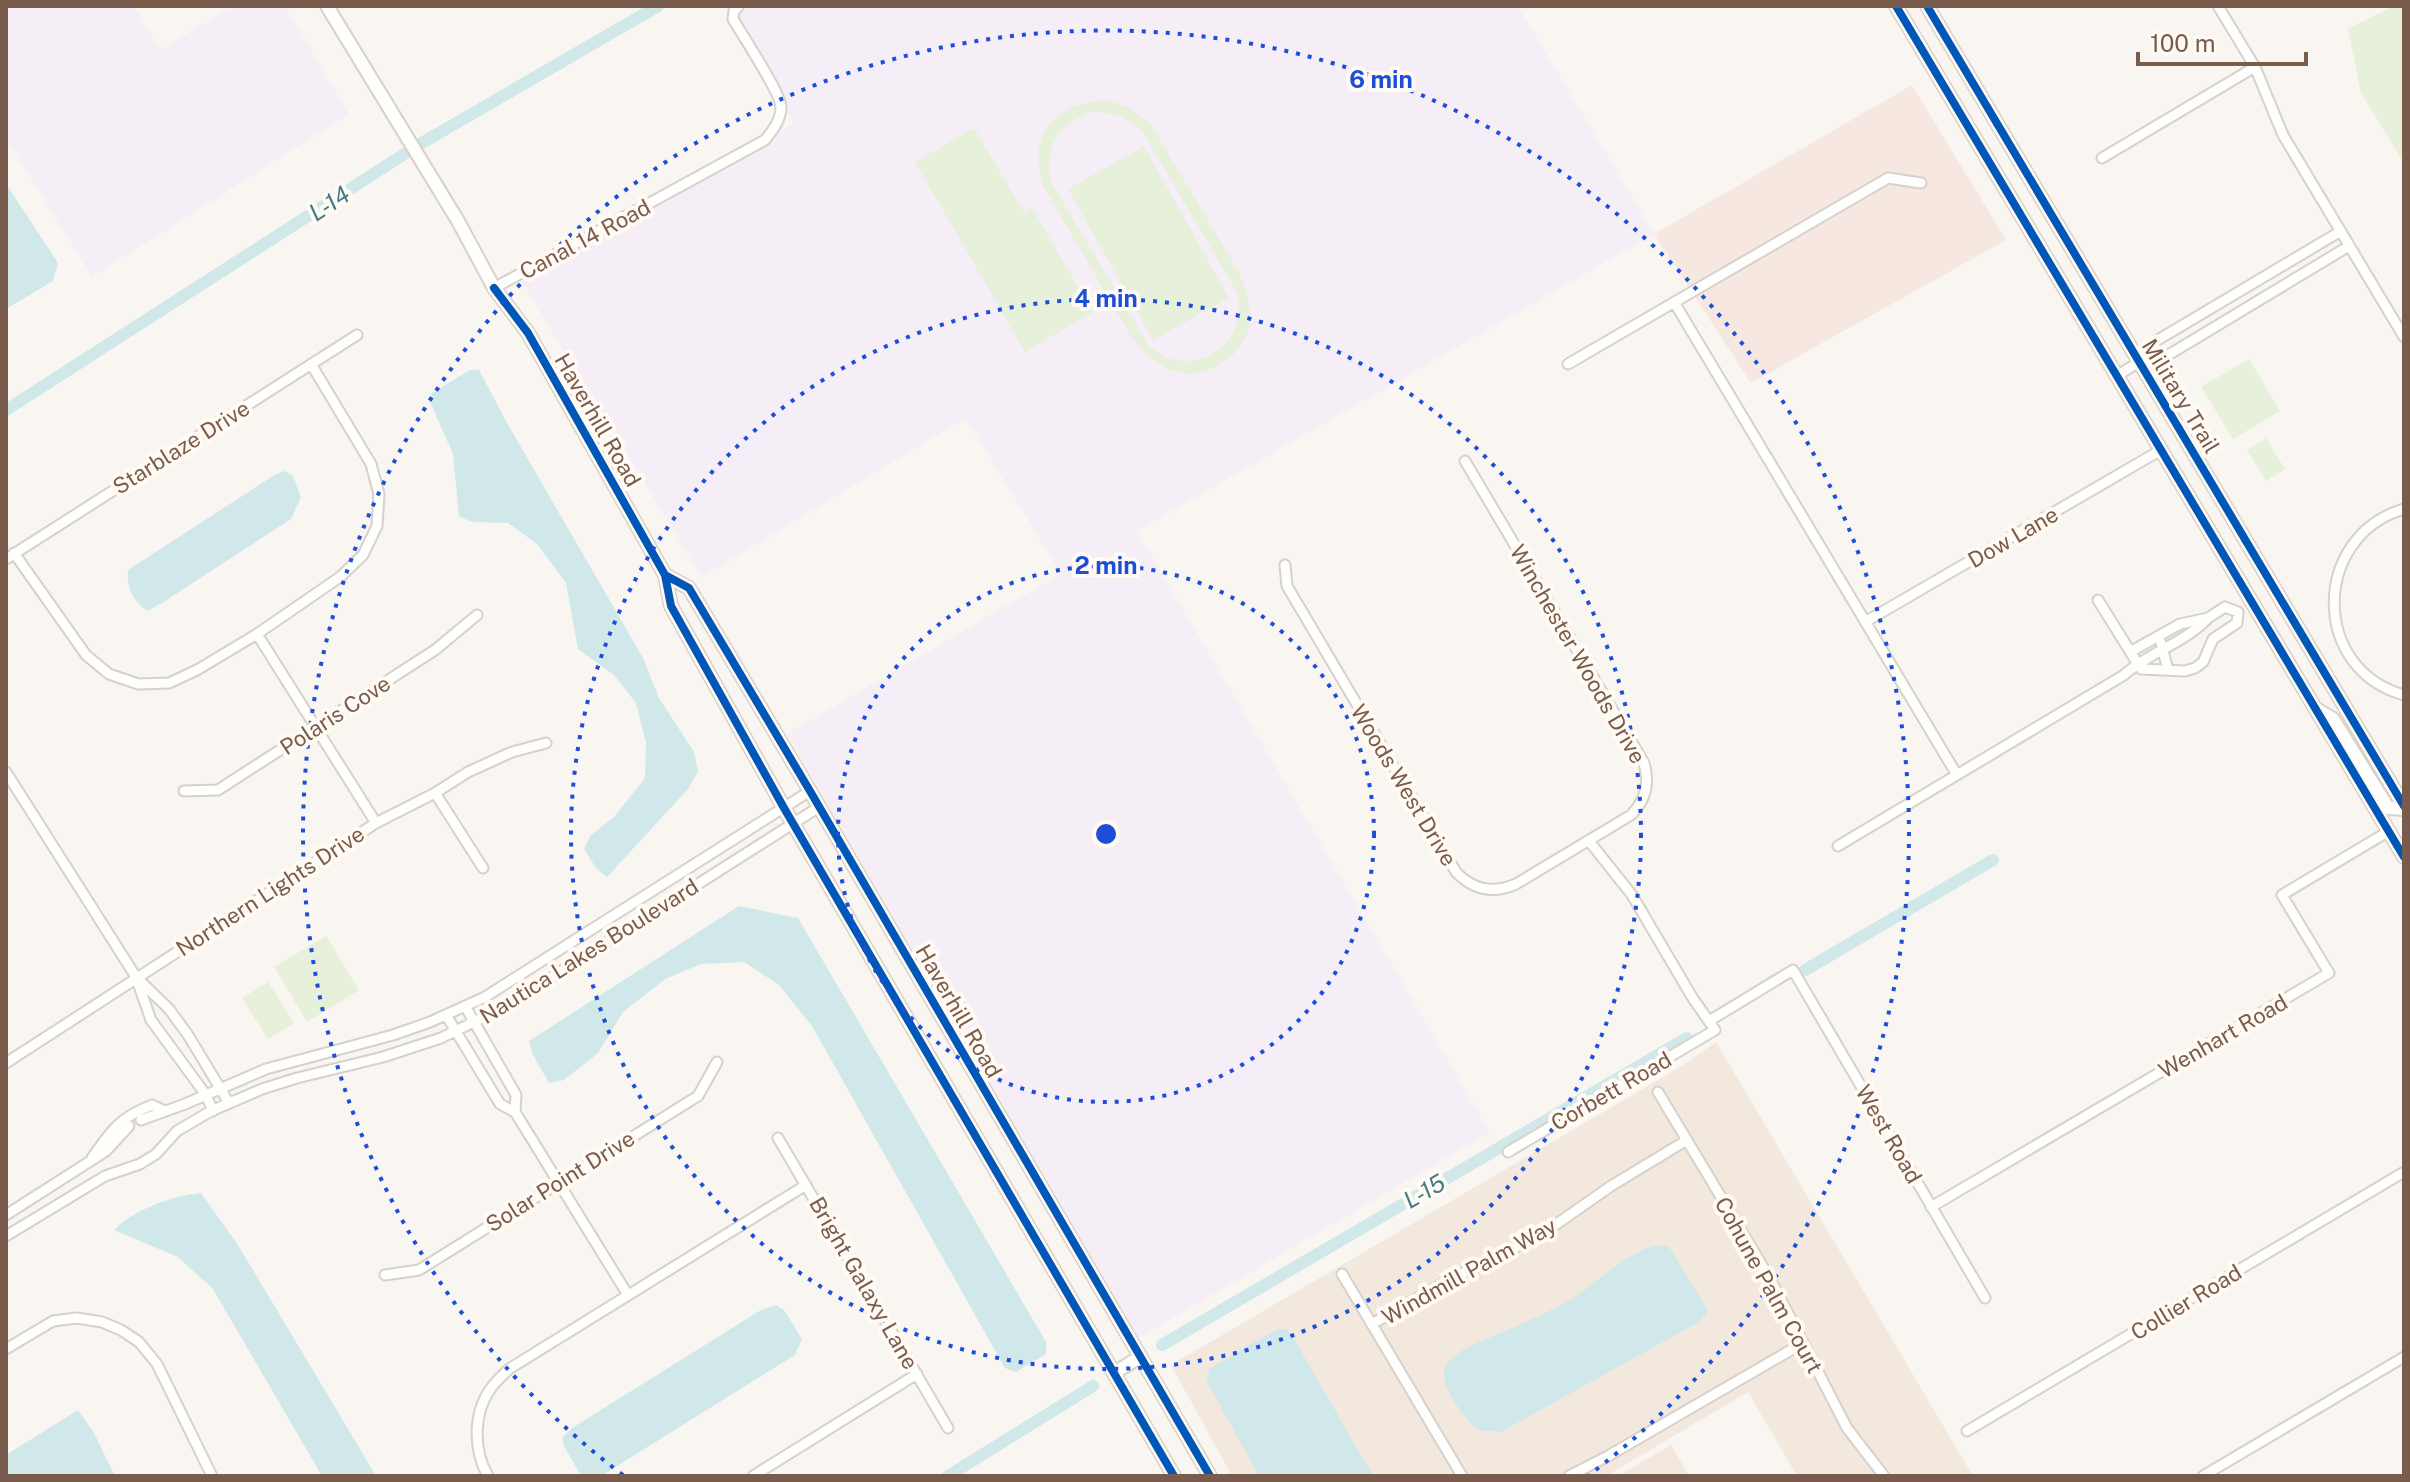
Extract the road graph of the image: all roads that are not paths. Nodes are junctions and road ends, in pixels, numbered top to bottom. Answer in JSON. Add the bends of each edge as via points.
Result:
{"nodes":[{"id":1,"x":327,"y":6,"type":"edge"},
{"id":2,"x":739,"y":6,"type":"edge"},
{"id":3,"x":1896,"y":6,"type":"edge"},
{"id":4,"x":1927,"y":6,"type":"edge"},
{"id":5,"x":2218,"y":6,"type":"edge"},
{"id":6,"x":2255,"y":67,"type":"junction"},
{"id":7,"x":2102,"y":158,"type":"dead end"},
{"id":8,"x":1921,"y":183,"type":"dead end"},
{"id":9,"x":2341,"y":231,"type":"junction"},
{"id":10,"x":2349,"y":246,"type":"junction"},
{"id":11,"x":494,"y":288,"type":"junction"},
{"id":12,"x":1674,"y":302,"type":"junction"},
{"id":13,"x":357,"y":335,"type":"dead end"},
{"id":14,"x":2404,"y":337,"type":"edge"},
{"id":15,"x":2139,"y":362,"type":"junction"},
{"id":16,"x":311,"y":364,"type":"junction"},
{"id":17,"x":1568,"y":364,"type":"dead end"},
{"id":18,"x":2118,"y":375,"type":"junction"},
{"id":19,"x":2161,"y":450,"type":"junction"},
{"id":20,"x":1465,"y":461,"type":"dead end"},
{"id":21,"x":2404,"y":509,"type":"edge"},
{"id":22,"x":10,"y":556,"type":"edge"},
{"id":23,"x":1285,"y":565,"type":"dead end"},
{"id":24,"x":665,"y":575,"type":"junction"},
{"id":25,"x":2098,"y":600,"type":"dead end"},
{"id":26,"x":2252,"y":604,"type":"junction"},
{"id":27,"x":2238,"y":612,"type":"junction"},
{"id":28,"x":477,"y":615,"type":"dead end"},
{"id":29,"x":2208,"y":618,"type":"junction"},
{"id":30,"x":1865,"y":622,"type":"junction"},
{"id":31,"x":257,"y":634,"type":"junction"},
{"id":32,"x":2157,"y":637,"type":"junction"},
{"id":33,"x":2164,"y":648,"type":"junction"},
{"id":34,"x":2130,"y":652,"type":"junction"},
{"id":35,"x":2137,"y":663,"type":"junction"},
{"id":36,"x":2168,"y":670,"type":"junction"},
{"id":37,"x":2404,"y":695,"type":"edge"},
{"id":38,"x":2313,"y":707,"type":"junction"},
{"id":39,"x":316,"y":728,"type":"junction"},
{"id":40,"x":546,"y":743,"type":"dead end"},
{"id":41,"x":6,"y":772,"type":"edge"},
{"id":42,"x":1957,"y":775,"type":"junction"},
{"id":43,"x":184,"y":791,"type":"dead end"},
{"id":44,"x":810,"y":791,"type":"junction"},
{"id":45,"x":435,"y":793,"type":"junction"},
{"id":46,"x":819,"y":807,"type":"junction"},
{"id":47,"x":2404,"y":807,"type":"edge"},
{"id":48,"x":784,"y":808,"type":"junction"},
{"id":49,"x":376,"y":823,"type":"junction"},
{"id":50,"x":793,"y":823,"type":"junction"},
{"id":51,"x":2389,"y":831,"type":"junction"},
{"id":52,"x":2404,"y":836,"type":"edge"},
{"id":53,"x":1589,"y":841,"type":"junction"},
{"id":54,"x":1838,"y":846,"type":"dead end"},
{"id":55,"x":2404,"y":857,"type":"edge"},
{"id":56,"x":483,"y":868,"type":"dead end"},
{"id":57,"x":1793,"y":970,"type":"joint"},
{"id":58,"x":136,"y":977,"type":"junction"},
{"id":59,"x":465,"y":1006,"type":"junction"},
{"id":60,"x":446,"y":1015,"type":"junction"},
{"id":61,"x":473,"y":1022,"type":"junction"},
{"id":62,"x":1712,"y":1026,"type":"junction"},
{"id":63,"x":455,"y":1031,"type":"junction"},
{"id":64,"x":717,"y":1062,"type":"dead end"},
{"id":65,"x":6,"y":1063,"type":"edge"},
{"id":66,"x":221,"y":1088,"type":"junction"},
{"id":67,"x":1658,"y":1092,"type":"dead end"},
{"id":68,"x":206,"y":1095,"type":"junction"},
{"id":69,"x":229,"y":1103,"type":"junction"},
{"id":70,"x":165,"y":1111,"type":"junction"},
{"id":71,"x":213,"y":1111,"type":"junction"},
{"id":72,"x":515,"y":1112,"type":"junction"},
{"id":73,"x":141,"y":1120,"type":"dead end"},
{"id":74,"x":129,"y":1126,"type":"dead end"},
{"id":75,"x":778,"y":1138,"type":"dead end"},
{"id":76,"x":1687,"y":1140,"type":"junction"},
{"id":77,"x":1508,"y":1152,"type":"dead end"},
{"id":78,"x":89,"y":1163,"type":"junction"},
{"id":79,"x":2404,"y":1172,"type":"edge"},
{"id":80,"x":557,"y":1182,"type":"junction"},
{"id":81,"x":806,"y":1185,"type":"junction"},
{"id":82,"x":1931,"y":1207,"type":"junction"},
{"id":83,"x":6,"y":1215,"type":"edge"},
{"id":84,"x":6,"y":1236,"type":"edge"},
{"id":85,"x":1342,"y":1274,"type":"dead end"},
{"id":86,"x":385,"y":1275,"type":"dead end"},
{"id":87,"x":628,"y":1295,"type":"junction"},
{"id":88,"x":1985,"y":1298,"type":"dead end"},
{"id":89,"x":1372,"y":1324,"type":"junction"},
{"id":90,"x":1803,"y":1343,"type":"junction"},
{"id":91,"x":6,"y":1349,"type":"edge"},
{"id":92,"x":1140,"y":1357,"type":"junction"},
{"id":93,"x":2404,"y":1357,"type":"edge"},
{"id":94,"x":1114,"y":1373,"type":"junction"},
{"id":95,"x":917,"y":1374,"type":"junction"},
{"id":96,"x":948,"y":1428,"type":"dead end"},
{"id":97,"x":1967,"y":1431,"type":"dead end"},
{"id":98,"x":212,"y":1476,"type":"edge"},
{"id":99,"x":488,"y":1476,"type":"edge"},
{"id":100,"x":753,"y":1476,"type":"edge"},
{"id":101,"x":1174,"y":1476,"type":"edge"},
{"id":102,"x":1210,"y":1476,"type":"edge"},
{"id":103,"x":1462,"y":1476,"type":"edge"},
{"id":104,"x":1569,"y":1476,"type":"edge"},
{"id":105,"x":1884,"y":1476,"type":"edge"},
{"id":106,"x":2203,"y":1476,"type":"edge"}],
"edges":[{"from":1,"to":11,"type":"street","name":"Haverhill Road"},
{"from":2,"to":11,"type":"street","name":"Canal 14 Road","via":[[733,19],[780,100],[779,117],[765,140]]},
{"from":3,"to":18,"type":"street","name":"Military Trail"},
{"from":4,"to":15,"type":"street","name":"Military Trail"},
{"from":5,"to":6,"type":"street"},
{"from":6,"to":7,"type":"street"},
{"from":6,"to":9,"type":"street","via":[[2283,135]]},
{"from":8,"to":12,"type":"street","via":[[1888,178]]},
{"from":9,"to":10,"type":"street"},
{"from":9,"to":15,"type":"street","via":[[2156,341]]},
{"from":10,"to":14,"type":"street"},
{"from":10,"to":15,"type":"street","via":[[2165,357]]},
{"from":11,"to":24,"type":"street","name":"Haverhill Road","via":[[528,333]]},
{"from":12,"to":17,"type":"street"},
{"from":12,"to":30,"type":"street"},
{"from":13,"to":16,"type":"street","name":"Starblaze Drive"},
{"from":15,"to":18,"type":"street"},
{"from":15,"to":47,"type":"street","name":"Military Trail"},
{"from":16,"to":22,"type":"street","name":"Starblaze Drive"},
{"from":16,"to":31,"type":"street","via":[[371,464],[379,494],[377,526],[363,555],[340,577]]},
{"from":18,"to":19,"type":"street","name":"Military Trail"},
{"from":19,"to":26,"type":"street","name":"Military Trail"},
{"from":19,"to":30,"type":"street","name":"Dow Lane"},
{"from":20,"to":53,"type":"street","name":"Winchester Woods Drive","via":[[1644,763],[1647,787],[1637,809]]},
{"from":21,"to":37,"type":"street","via":[[2377,520],[2354,542],[2339,570],[2333,601],[2348,654],[2370,678]]},
{"from":22,"to":31,"type":"street","via":[[86,655],[109,674],[138,684],[169,683]]},
{"from":23,"to":53,"type":"street","name":"Woods West Drive","via":[[1287,586],[1462,878],[1483,889],[1507,888]]},
{"from":24,"to":44,"type":"street","name":"Haverhill Road","via":[[689,588]]},
{"from":24,"to":48,"type":"street","name":"Haverhill Road","via":[[671,606]]},
{"from":25,"to":34,"type":"street"},
{"from":26,"to":27,"type":"street"},
{"from":26,"to":38,"type":"street","name":"Military Trail"},
{"from":27,"to":29,"type":"street","via":[[2225,607]]},
{"from":27,"to":36,"type":"street","via":[[2237,623],[2213,639],[2203,662],[2185,671]]},
{"from":28,"to":39,"type":"street","name":"Polaris Cove","via":[[435,650]]},
{"from":29,"to":32,"type":"street","via":[[2180,624]]},
{"from":29,"to":33,"type":"street"},
{"from":30,"to":42,"type":"street"},
{"from":31,"to":39,"type":"street"},
{"from":32,"to":33,"type":"street"},
{"from":32,"to":34,"type":"street"},
{"from":33,"to":35,"type":"street"},
{"from":33,"to":36,"type":"street"},
{"from":34,"to":35,"type":"street"},
{"from":35,"to":36,"type":"street","via":[[2141,669]]},
{"from":35,"to":42,"type":"street"},
{"from":38,"to":47,"type":"street","via":[[2333,719],[2388,808]]},
{"from":38,"to":51,"type":"street","name":"Military Trail"},
{"from":39,"to":43,"type":"street","name":"Polaris Cove","via":[[218,790]]},
{"from":39,"to":49,"type":"street"},
{"from":40,"to":45,"type":"street","name":"Northern Lights Drive","via":[[501,757]]},
{"from":41,"to":58,"type":"street"},
{"from":42,"to":54,"type":"street"},
{"from":44,"to":46,"type":"street","name":"Haverhill Road"},
{"from":44,"to":48,"type":"street","name":"Nautica Lakes Boulevard"},
{"from":45,"to":49,"type":"street","name":"Northern Lights Drive"},
{"from":45,"to":56,"type":"street"},
{"from":46,"to":50,"type":"street","name":"Nautica Lakes Boulevard"},
{"from":46,"to":92,"type":"street","name":"Haverhill Road"},
{"from":48,"to":50,"type":"street","name":"Haverhill Road"},
{"from":48,"to":59,"type":"street","name":"Nautica Lakes Boulevard"},
{"from":49,"to":58,"type":"street","name":"Northern Lights Drive"},
{"from":50,"to":61,"type":"street","name":"Nautica Lakes Boulevard"},
{"from":50,"to":94,"type":"street","name":"Haverhill Road"},
{"from":51,"to":52,"type":"street"},
{"from":51,"to":55,"type":"street","name":"Military Trail"},
{"from":51,"to":82,"type":"street","name":"Wenhart Road","via":[[2282,895],[2329,973]]},
{"from":53,"to":62,"type":"street","via":[[1632,895]]},
{"from":57,"to":62,"type":"street","name":"Corbett Road"},
{"from":57,"to":82,"type":"street","name":"West Road"},
{"from":58,"to":65,"type":"street","name":"Northern Lights Drive"},
{"from":58,"to":66,"type":"street","via":[[169,1009]]},
{"from":58,"to":68,"type":"street","via":[[151,1020]]},
{"from":59,"to":60,"type":"street","name":"Nautica Lakes Boulevard"},
{"from":59,"to":61,"type":"street"},
{"from":60,"to":63,"type":"street"},
{"from":60,"to":66,"type":"street","name":"Nautica Lakes Boulevard","via":[[266,1069]]},
{"from":61,"to":63,"type":"street","name":"Nautica Lakes Boulevard"},
{"from":61,"to":72,"type":"street","via":[[516,1095]]},
{"from":62,"to":77,"type":"street","name":"Corbett Road"},
{"from":63,"to":69,"type":"street","name":"Nautica Lakes Boulevard"},
{"from":63,"to":72,"type":"street","via":[[500,1104]]},
{"from":64,"to":80,"type":"street","name":"Solar Point Drive","via":[[698,1096]]},
{"from":66,"to":68,"type":"street","name":"Nautica Lakes Boulevard"},
{"from":66,"to":69,"type":"street"},
{"from":67,"to":76,"type":"street","name":"Cohune Palm Court"},
{"from":68,"to":70,"type":"street","name":"Nautica Lakes Boulevard"},
{"from":68,"to":71,"type":"street"},
{"from":69,"to":71,"type":"street","name":"Nautica Lakes Boulevard"},
{"from":70,"to":73,"type":"street","name":"Nautica Lakes Boulevard"},
{"from":70,"to":78,"type":"street","name":"Nautica Lakes Boulevard","via":[[152,1105],[131,1113]]},
{"from":71,"to":84,"type":"street","name":"Nautica Lakes Boulevard","via":[[177,1131],[140,1164],[105,1176]]},
{"from":72,"to":80,"type":"street"},
{"from":74,"to":78,"type":"street","name":"Nautica Lakes Boulevard"},
{"from":75,"to":81,"type":"street","name":"Bright Galaxy Lane"},
{"from":76,"to":89,"type":"street","name":"Windmill Palm Way","via":[[1541,1235]]},
{"from":76,"to":90,"type":"street","name":"Cohune Palm Court"},
{"from":78,"to":83,"type":"street","name":"Nautica Lakes Boulevard"},
{"from":79,"to":97,"type":"street","name":"Collier Road"},
{"from":80,"to":86,"type":"street","name":"Solar Point Drive","via":[[419,1270]]},
{"from":80,"to":87,"type":"street"},
{"from":81,"to":87,"type":"street"},
{"from":81,"to":95,"type":"street","name":"Bright Galaxy Lane"},
{"from":82,"to":88,"type":"street","name":"West Road"},
{"from":85,"to":89,"type":"street"},
{"from":87,"to":99,"type":"street","via":[[509,1369],[490,1388],[479,1413],[476,1440]]},
{"from":89,"to":103,"type":"street"},
{"from":90,"to":104,"type":"street"},
{"from":90,"to":105,"type":"street","name":"Cohune Palm Court","via":[[1847,1428]]},
{"from":91,"to":98,"type":"street","via":[[53,1321],[77,1318],[121,1330],[157,1364]]},
{"from":92,"to":94,"type":"street"},
{"from":92,"to":102,"type":"street","name":"Haverhill Road"},
{"from":93,"to":106,"type":"street"},
{"from":94,"to":101,"type":"street","name":"Haverhill Road"},
{"from":95,"to":96,"type":"street","name":"Bright Galaxy Lane"},
{"from":95,"to":100,"type":"street"}]}
